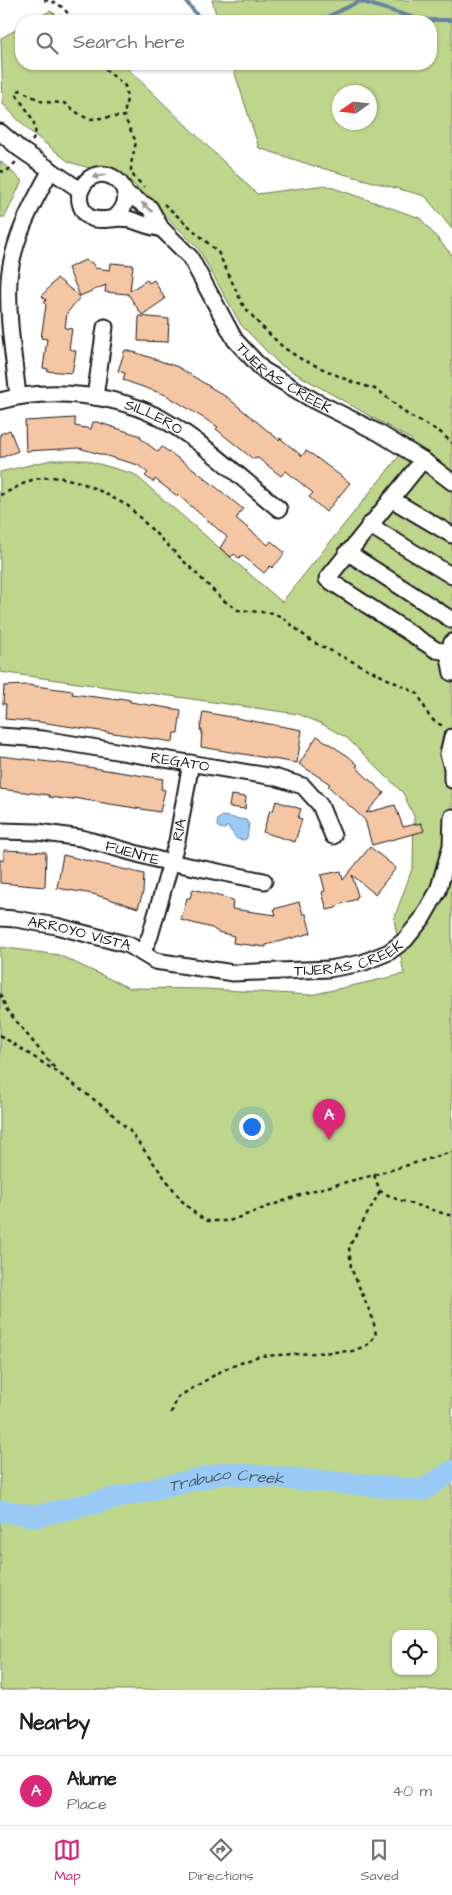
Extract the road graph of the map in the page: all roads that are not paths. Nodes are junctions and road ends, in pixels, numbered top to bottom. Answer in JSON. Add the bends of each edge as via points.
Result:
{"nodes":[{"id":1,"x":0,"y":132,"type":"edge"},
{"id":2,"x":51,"y":170,"type":"junction"},
{"id":3,"x":80,"y":190,"type":"junction"},
{"id":4,"x":125,"y":193,"type":"junction"},
{"id":5,"x":113,"y":219,"type":"junction"},
{"id":6,"x":161,"y":228,"type":"junction"},
{"id":7,"x":5,"y":280,"type":"edge"},
{"id":8,"x":105,"y":327,"type":"dead end"},
{"id":9,"x":18,"y":396,"type":"junction"},
{"id":10,"x":96,"y":396,"type":"junction"},
{"id":11,"x":0,"y":400,"type":"edge"},
{"id":12,"x":423,"y":460,"type":"junction"},
{"id":13,"x":452,"y":482,"type":"edge"},
{"id":14,"x":391,"y":499,"type":"junction"},
{"id":15,"x":279,"y":509,"type":"dead end"},
{"id":16,"x":370,"y":525,"type":"junction"},
{"id":17,"x":452,"y":535,"type":"edge"},
{"id":18,"x":347,"y":552,"type":"junction"},
{"id":19,"x":452,"y":575,"type":"edge"},
{"id":20,"x":452,"y":620,"type":"edge"},
{"id":21,"x":450,"y":647,"type":"edge"},
{"id":22,"x":452,"y":673,"type":"edge"},
{"id":23,"x":449,"y":732,"type":"edge"},
{"id":24,"x":0,"y":736,"type":"edge"},
{"id":25,"x":191,"y":763,"type":"junction"},
{"id":26,"x":452,"y":768,"type":"edge"},
{"id":27,"x":452,"y":780,"type":"edge"},
{"id":28,"x":452,"y":817,"type":"edge"},
{"id":29,"x":0,"y":831,"type":"edge"},
{"id":30,"x":333,"y":836,"type":"dead end"},
{"id":31,"x":172,"y":862,"type":"junction"},
{"id":32,"x":264,"y":881,"type":"dead end"},
{"id":33,"x":0,"y":918,"type":"edge"},
{"id":34,"x":148,"y":957,"type":"junction"}],
"edges":[{"from":1,"to":2,"type":"street"},
{"from":2,"to":3,"type":"street"},
{"from":2,"to":7,"type":"street","via":[[26,216]]},
{"from":4,"to":3,"type":"street","name":"TIJERAS CREEK","one_way":true,"via":[[118,180],[104,174],[90,178]]},
{"from":3,"to":5,"type":"street","via":[[80,203],[87,215],[99,221]]},
{"from":4,"to":5,"type":"street","via":[[124,208]]},
{"from":6,"to":4,"type":"street","name":"TIJERAS CREEK","one_way":true,"via":[[150,208]]},
{"from":5,"to":6,"type":"street","via":[[128,219],[151,228]]},
{"from":6,"to":12,"type":"street","name":"TIJERAS CREEK","via":[[190,257],[235,340],[263,370]]},
{"from":7,"to":9,"type":"street"},
{"from":8,"to":10,"type":"street"},
{"from":9,"to":10,"type":"street","name":"SILLERO"},
{"from":9,"to":11,"type":"street","name":"SILLERO"},
{"from":10,"to":15,"type":"street","name":"SILLERO","via":[[162,419],[194,440]]},
{"from":12,"to":13,"type":"street","name":"TIJERAS CREEK"},
{"from":12,"to":14,"type":"street"},
{"from":14,"to":16,"type":"street"},
{"from":14,"to":17,"type":"street"},
{"from":16,"to":18,"type":"street"},
{"from":16,"to":19,"type":"street"},
{"from":18,"to":20,"type":"street"},
{"from":18,"to":21,"type":"street","via":[[327,580],[436,650]]},
{"from":21,"to":22,"type":"street"},
{"from":23,"to":26,"type":"street","via":[[448,754]]},
{"from":24,"to":25,"type":"street","name":"REGATO"},
{"from":25,"to":30,"type":"street","name":"REGATO","via":[[274,777],[303,786],[320,805]]},
{"from":25,"to":31,"type":"street","name":"RIA"},
{"from":26,"to":27,"type":"street"},
{"from":28,"to":34,"type":"street","name":"TIJERAS CREEK","via":[[451,846],[438,891],[410,935],[377,958],[329,969],[246,973]]},
{"from":29,"to":31,"type":"street","name":"FUENTE","via":[[81,838]]},
{"from":31,"to":32,"type":"street","name":"FUENTE"},
{"from":31,"to":34,"type":"street","name":"RIA","via":[[150,936]]},
{"from":33,"to":34,"type":"street","name":"ARROYO VISTA","via":[[56,926],[129,945]]}]}
